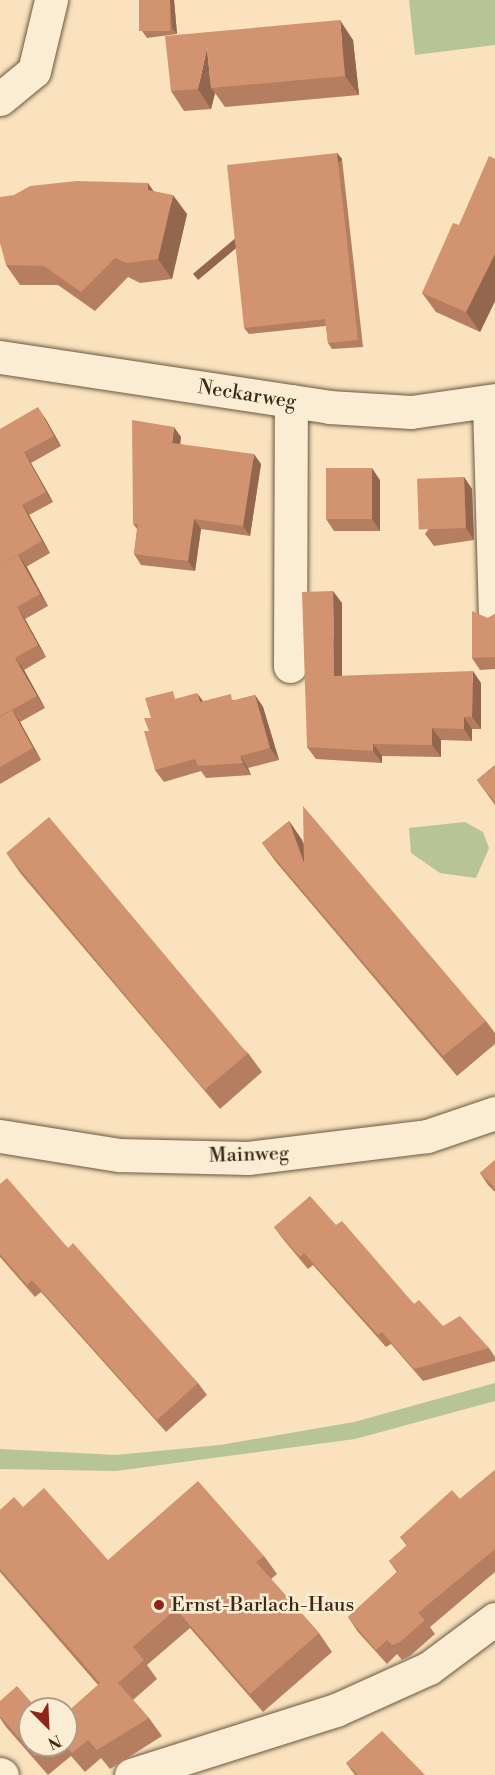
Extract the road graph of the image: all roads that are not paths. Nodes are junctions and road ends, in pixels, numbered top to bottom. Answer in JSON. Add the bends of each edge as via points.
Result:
{"nodes":[{"id":1,"x":51,"y":0,"type":"edge"},
{"id":2,"x":0,"y":99,"type":"edge"},
{"id":3,"x":0,"y":357,"type":"edge"},
{"id":4,"x":291,"y":401,"type":"junction"},
{"id":5,"x":492,"y":401,"type":"edge"},
{"id":6,"x":495,"y":611,"type":"edge"},
{"id":7,"x":290,"y":666,"type":"dead end"},
{"id":8,"x":495,"y":1113,"type":"edge"},
{"id":9,"x":0,"y":1136,"type":"edge"},
{"id":10,"x":495,"y":1619,"type":"edge"},
{"id":11,"x":130,"y":1775,"type":"edge"}],
"edges":[{"from":1,"to":2,"type":"street","via":[[34,71]]},
{"from":3,"to":4,"type":"street","name":"Neckarweg"},
{"from":4,"to":5,"type":"street","name":"Neckarweg","via":[[411,412]]},
{"from":4,"to":7,"type":"street"},
{"from":5,"to":6,"type":"street"},
{"from":8,"to":9,"type":"street","name":"Mainweg","via":[[428,1136],[248,1158],[119,1155]]},
{"from":10,"to":11,"type":"street","via":[[429,1668],[336,1710]]}]}
